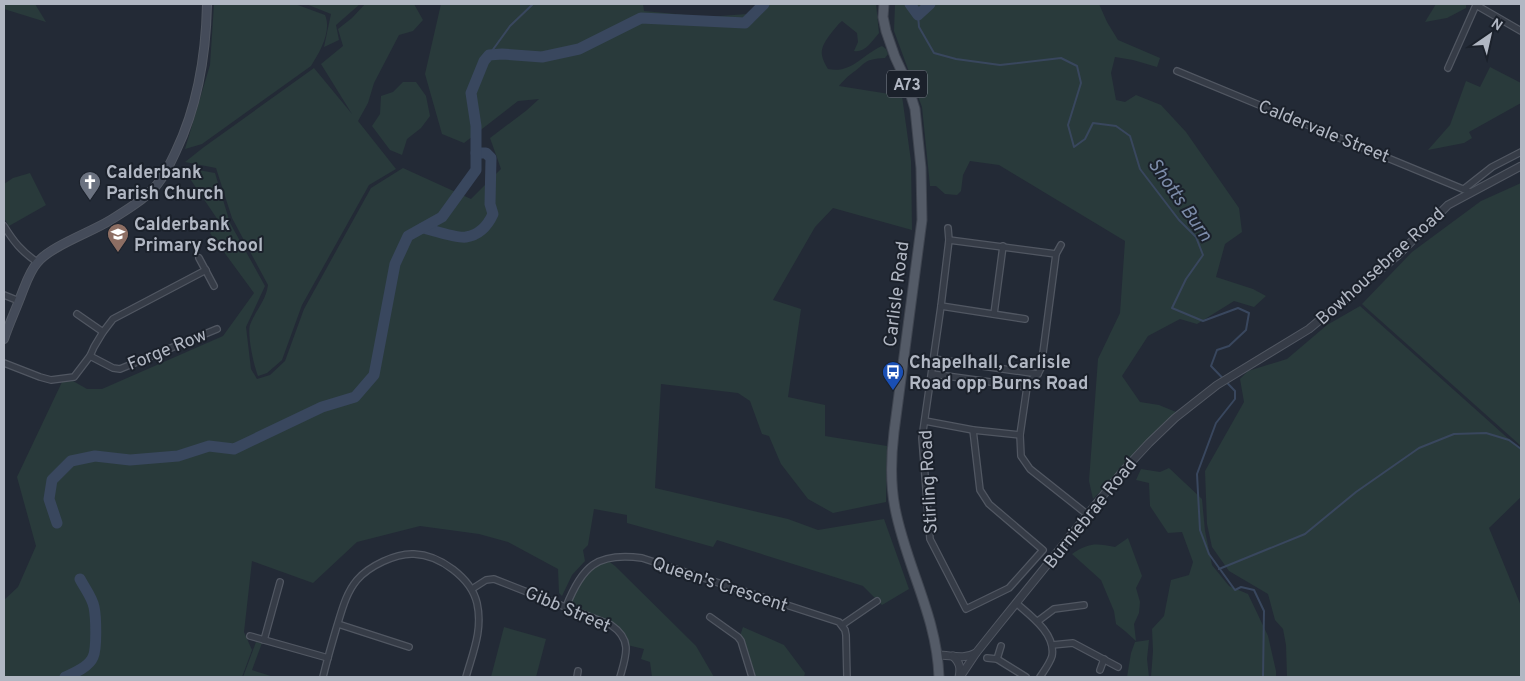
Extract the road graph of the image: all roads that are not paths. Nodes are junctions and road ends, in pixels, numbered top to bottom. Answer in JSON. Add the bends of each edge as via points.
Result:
{"nodes":[{"id":1,"x":207,"y":4,"type":"edge"},
{"id":2,"x":884,"y":4,"type":"edge"},
{"id":3,"x":1521,"y":31,"type":"edge"},
{"id":4,"x":1448,"y":68,"type":"dead end"},
{"id":5,"x":1177,"y":71,"type":"dead end"},
{"id":6,"x":1521,"y":152,"type":"edge"},
{"id":7,"x":1521,"y":166,"type":"edge"},
{"id":8,"x":1467,"y":191,"type":"junction"},
{"id":9,"x":4,"y":226,"type":"edge"},
{"id":10,"x":948,"y":228,"type":"dead end"},
{"id":11,"x":949,"y":240,"type":"junction"},
{"id":12,"x":1061,"y":245,"type":"dead end"},
{"id":13,"x":1003,"y":246,"type":"junction"},
{"id":14,"x":1056,"y":254,"type":"junction"},
{"id":15,"x":199,"y":258,"type":"dead end"},
{"id":16,"x":37,"y":262,"type":"junction"},
{"id":17,"x":206,"y":270,"type":"junction"},
{"id":18,"x":214,"y":286,"type":"dead end"},
{"id":19,"x":4,"y":295,"type":"edge"},
{"id":20,"x":19,"y":301,"type":"junction"},
{"id":21,"x":941,"y":306,"type":"junction"},
{"id":22,"x":77,"y":314,"type":"dead end"},
{"id":23,"x":994,"y":314,"type":"junction"},
{"id":24,"x":1024,"y":319,"type":"dead end"},
{"id":25,"x":217,"y":328,"type":"dead end"},
{"id":26,"x":103,"y":332,"type":"junction"},
{"id":27,"x":4,"y":339,"type":"edge"},
{"id":28,"x":90,"y":356,"type":"junction"},
{"id":29,"x":934,"y":359,"type":"junction"},
{"id":30,"x":4,"y":363,"type":"edge"},
{"id":31,"x":1240,"y":370,"type":"joint"},
{"id":32,"x":932,"y":374,"type":"junction"},
{"id":33,"x":1038,"y":374,"type":"junction"},
{"id":34,"x":1027,"y":387,"type":"junction"},
{"id":35,"x":925,"y":421,"type":"junction"},
{"id":36,"x":973,"y":430,"type":"junction"},
{"id":37,"x":1020,"y":435,"type":"junction"},
{"id":38,"x":1088,"y":515,"type":"junction"},
{"id":39,"x":280,"y":582,"type":"dead end"},
{"id":40,"x":472,"y":589,"type":"junction"},
{"id":41,"x":877,"y":602,"type":"dead end"},
{"id":42,"x":1016,"y":603,"type":"junction"},
{"id":43,"x":1084,"y":605,"type":"dead end"},
{"id":44,"x":566,"y":607,"type":"junction"},
{"id":45,"x":710,"y":617,"type":"dead end"},
{"id":46,"x":1038,"y":621,"type":"junction"},
{"id":47,"x":338,"y":624,"type":"junction"},
{"id":48,"x":842,"y":625,"type":"junction"},
{"id":49,"x":250,"y":636,"type":"dead end"},
{"id":50,"x":264,"y":640,"type":"junction"},
{"id":51,"x":1052,"y":645,"type":"junction"},
{"id":52,"x":1000,"y":646,"type":"dead end"},
{"id":53,"x":409,"y":647,"type":"dead end"},
{"id":54,"x":976,"y":653,"type":"junction"},
{"id":55,"x":938,"y":655,"type":"junction"},
{"id":56,"x":952,"y":656,"type":"junction"},
{"id":57,"x":328,"y":658,"type":"junction"},
{"id":58,"x":987,"y":658,"type":"dead end"},
{"id":59,"x":997,"y":659,"type":"junction"},
{"id":60,"x":1104,"y":659,"type":"junction"},
{"id":61,"x":1118,"y":667,"type":"dead end"},
{"id":62,"x":1100,"y":670,"type":"dead end"},
{"id":63,"x":323,"y":677,"type":"edge"},
{"id":64,"x":466,"y":677,"type":"edge"},
{"id":65,"x":620,"y":677,"type":"edge"},
{"id":66,"x":752,"y":677,"type":"edge"},
{"id":67,"x":847,"y":677,"type":"edge"},
{"id":68,"x":939,"y":677,"type":"edge"},
{"id":69,"x":960,"y":677,"type":"edge"},
{"id":70,"x":1026,"y":677,"type":"edge"},
{"id":71,"x":1040,"y":677,"type":"edge"}],
"edges":[{"from":1,"to":16,"type":"main road","via":[[205,49],[192,110],[180,143],[156,186],[106,223]]},
{"from":2,"to":55,"type":"main road","name":"Carlisle Road","number":"A73","via":[[886,31],[915,109],[922,220],[890,467],[900,531],[924,600]]},
{"from":3,"to":4,"type":"street","via":[[1476,5]]},
{"from":5,"to":8,"type":"street","name":"Caldervale Street"},
{"from":6,"to":8,"type":"street","via":[[1492,167]]},
{"from":7,"to":8,"type":"street","name":"Bowhousebrae Road"},
{"from":8,"to":31,"type":"street","name":"Bowhousebrae Road","via":[[1448,205],[1398,255],[1309,329]]},
{"from":9,"to":16,"type":"street","via":[[22,252]]},
{"from":10,"to":11,"type":"street","name":"Stirling Road"},
{"from":11,"to":13,"type":"street"},
{"from":11,"to":21,"type":"street","name":"Stirling Road"},
{"from":12,"to":14,"type":"street"},
{"from":13,"to":14,"type":"street"},
{"from":13,"to":23,"type":"street"},
{"from":14,"to":33,"type":"street"},
{"from":15,"to":17,"type":"street"},
{"from":16,"to":20,"type":"main road"},
{"from":17,"to":18,"type":"street"},
{"from":17,"to":26,"type":"street","via":[[113,319]]},
{"from":19,"to":20,"type":"street"},
{"from":20,"to":27,"type":"main road"},
{"from":21,"to":23,"type":"street"},
{"from":21,"to":29,"type":"street","name":"Stirling Road"},
{"from":22,"to":26,"type":"street"},
{"from":23,"to":24,"type":"street"},
{"from":25,"to":28,"type":"street","name":"Forge Row","via":[[120,369]]},
{"from":26,"to":28,"type":"street"},
{"from":28,"to":30,"type":"street","via":[[74,378],[57,380]]},
{"from":29,"to":32,"type":"street","name":"Stirling Road"},
{"from":29,"to":33,"type":"street"},
{"from":31,"to":38,"type":"street","name":"Burniebrae Road","via":[[1175,418],[1122,472]]},
{"from":32,"to":34,"type":"street"},
{"from":32,"to":35,"type":"street","name":"Stirling Road"},
{"from":33,"to":34,"type":"street"},
{"from":34,"to":37,"type":"street"},
{"from":35,"to":36,"type":"street"},
{"from":35,"to":36,"type":"street","name":"Stirling Road","via":[[922,438],[930,539],[966,609],[1009,588],[1042,550],[989,504],[980,490]]},
{"from":36,"to":37,"type":"street"},
{"from":37,"to":38,"type":"street","via":[[1021,456],[1030,469]]},
{"from":38,"to":42,"type":"street","name":"Burniebrae Road"},
{"from":39,"to":50,"type":"street"},
{"from":40,"to":44,"type":"street","name":"Gibb Street","via":[[494,579]]},
{"from":40,"to":47,"type":"street","via":[[451,568],[436,560],[415,554],[397,555],[374,566],[357,580],[345,599]]},
{"from":40,"to":64,"type":"street","via":[[479,630]]},
{"from":41,"to":48,"type":"street"},
{"from":42,"to":46,"type":"street"},
{"from":42,"to":54,"type":"street","name":"Burniebrae Road"},
{"from":43,"to":46,"type":"street","via":[[1054,610]]},
{"from":44,"to":48,"type":"street","name":"Queen's Crescent","via":[[590,566],[605,559],[628,556]]},
{"from":44,"to":65,"type":"street","name":"Gibb Street","via":[[611,625],[621,634],[626,654]]},
{"from":45,"to":66,"type":"street","via":[[741,641]]},
{"from":46,"to":51,"type":"street"},
{"from":47,"to":53,"type":"street"},
{"from":47,"to":57,"type":"street"},
{"from":48,"to":67,"type":"street","via":[[846,635]]},
{"from":49,"to":50,"type":"street"},
{"from":50,"to":57,"type":"street"},
{"from":51,"to":60,"type":"street","via":[[1073,643]]},
{"from":51,"to":71,"type":"street","via":[[1052,658]]},
{"from":52,"to":59,"type":"street"},
{"from":54,"to":56,"type":"street","via":[[970,657]]},
{"from":54,"to":69,"type":"street","name":"Burniebrae Road"},
{"from":55,"to":56,"type":"street"},
{"from":55,"to":68,"type":"main road","name":"Carlisle Road","number":"A73"},
{"from":56,"to":69,"type":"street","via":[[960,666]]},
{"from":57,"to":63,"type":"street"},
{"from":58,"to":59,"type":"street"},
{"from":59,"to":70,"type":"street"},
{"from":60,"to":61,"type":"street"},
{"from":60,"to":62,"type":"street"}]}
